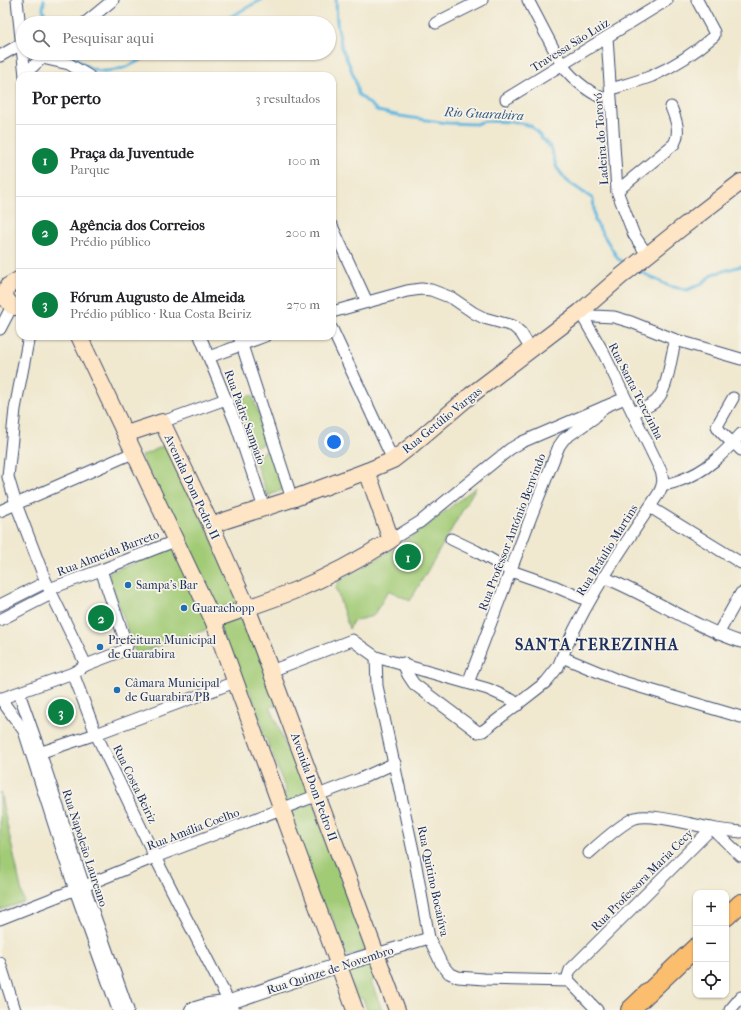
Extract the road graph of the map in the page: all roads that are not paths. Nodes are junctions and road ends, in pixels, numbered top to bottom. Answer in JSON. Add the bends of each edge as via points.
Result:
{"nodes":[{"id":1,"x":16,"y":0,"type":"edge"},
{"id":2,"x":113,"y":0,"type":"edge"},
{"id":3,"x":482,"y":0,"type":"edge"},
{"id":4,"x":528,"y":0,"type":"edge"},
{"id":5,"x":667,"y":0,"type":"edge"},
{"id":6,"x":697,"y":0,"type":"edge"},
{"id":7,"x":18,"y":16,"type":"edge"},
{"id":8,"x":94,"y":16,"type":"edge"},
{"id":9,"x":436,"y":23,"type":"dead end"},
{"id":10,"x":607,"y":37,"type":"junction"},
{"id":11,"x":16,"y":47,"type":"edge"},
{"id":12,"x":0,"y":56,"type":"edge"},
{"id":13,"x":23,"y":60,"type":"edge"},
{"id":14,"x":41,"y":60,"type":"edge"},
{"id":15,"x":57,"y":60,"type":"edge"},
{"id":16,"x":562,"y":65,"type":"junction"},
{"id":17,"x":25,"y":72,"type":"edge"},
{"id":18,"x":28,"y":72,"type":"edge"},
{"id":19,"x":83,"y":72,"type":"edge"},
{"id":20,"x":611,"y":89,"type":"junction"},
{"id":21,"x":506,"y":99,"type":"dead end"},
{"id":22,"x":611,"y":102,"type":"junction"},
{"id":23,"x":671,"y":107,"type":"dead end"},
{"id":24,"x":741,"y":182,"type":"edge"},
{"id":25,"x":617,"y":191,"type":"junction"},
{"id":26,"x":336,"y":235,"type":"edge"},
{"id":27,"x":645,"y":258,"type":"junction"},
{"id":28,"x":16,"y":281,"type":"edge"},
{"id":29,"x":9,"y":301,"type":"edge"},
{"id":30,"x":367,"y":302,"type":"junction"},
{"id":31,"x":336,"y":311,"type":"edge"},
{"id":32,"x":580,"y":312,"type":"junction"},
{"id":33,"x":0,"y":330,"type":"edge"},
{"id":34,"x":336,"y":338,"type":"edge"},
{"id":35,"x":28,"y":340,"type":"edge"},
{"id":36,"x":81,"y":340,"type":"edge"},
{"id":37,"x":202,"y":340,"type":"edge"},
{"id":38,"x":676,"y":340,"type":"junction"},
{"id":39,"x":241,"y":341,"type":"edge"},
{"id":40,"x":531,"y":349,"type":"junction"},
{"id":41,"x":209,"y":358,"type":"junction"},
{"id":42,"x":741,"y":359,"type":"edge"},
{"id":43,"x":625,"y":398,"type":"junction"},
{"id":44,"x":733,"y":398,"type":"dead end"},
{"id":45,"x":226,"y":399,"type":"junction"},
{"id":46,"x":604,"y":407,"type":"junction"},
{"id":47,"x":633,"y":413,"type":"junction"},
{"id":48,"x":162,"y":422,"type":"junction"},
{"id":49,"x":126,"y":434,"type":"junction"},
{"id":50,"x":739,"y":442,"type":"edge"},
{"id":51,"x":135,"y":452,"type":"junction"},
{"id":52,"x":392,"y":460,"type":"junction"},
{"id":53,"x":367,"y":471,"type":"junction"},
{"id":54,"x":663,"y":484,"type":"junction"},
{"id":55,"x":292,"y":499,"type":"junction"},
{"id":56,"x":16,"y":504,"type":"junction"},
{"id":57,"x":650,"y":507,"type":"junction"},
{"id":58,"x":264,"y":508,"type":"junction"},
{"id":59,"x":0,"y":511,"type":"edge"},
{"id":60,"x":211,"y":525,"type":"junction"},
{"id":61,"x":451,"y":539,"type":"dead end"},
{"id":62,"x":391,"y":540,"type":"junction"},
{"id":63,"x":175,"y":541,"type":"junction"},
{"id":64,"x":741,"y":563,"type":"edge"},
{"id":65,"x":101,"y":570,"type":"junction"},
{"id":66,"x":511,"y":571,"type":"junction"},
{"id":67,"x":603,"y":577,"type":"junction"},
{"id":68,"x":49,"y":588,"type":"junction"},
{"id":69,"x":741,"y":593,"type":"edge"},
{"id":70,"x":589,"y":601,"type":"junction"},
{"id":71,"x":0,"y":605,"type":"edge"},
{"id":72,"x":247,"y":607,"type":"junction"},
{"id":73,"x":0,"y":620,"type":"edge"},
{"id":74,"x":213,"y":620,"type":"junction"},
{"id":75,"x":718,"y":634,"type":"junction"},
{"id":76,"x":741,"y":642,"type":"edge"},
{"id":77,"x":376,"y":657,"type":"junction"},
{"id":78,"x":562,"y":657,"type":"junction"},
{"id":79,"x":402,"y":663,"type":"junction"},
{"id":80,"x":86,"y":665,"type":"junction"},
{"id":81,"x":271,"y":671,"type":"junction"},
{"id":82,"x":73,"y":673,"type":"junction"},
{"id":83,"x":235,"y":682,"type":"junction"},
{"id":84,"x":468,"y":683,"type":"junction"},
{"id":85,"x":18,"y":693,"type":"junction"},
{"id":86,"x":0,"y":699,"type":"edge"},
{"id":87,"x":518,"y":705,"type":"junction"},
{"id":88,"x":741,"y":717,"type":"edge"},
{"id":89,"x":96,"y":734,"type":"junction"},
{"id":90,"x":36,"y":754,"type":"junction"},
{"id":91,"x":395,"y":763,"type":"junction"},
{"id":92,"x":316,"y":795,"type":"junction"},
{"id":93,"x":281,"y":810,"type":"junction"},
{"id":94,"x":712,"y":828,"type":"junction"},
{"id":95,"x":741,"y":832,"type":"edge"},
{"id":96,"x":589,"y":853,"type":"dead end"},
{"id":97,"x":156,"y":856,"type":"junction"},
{"id":98,"x":741,"y":856,"type":"edge"},
{"id":99,"x":79,"y":888,"type":"junction"},
{"id":100,"x":741,"y":903,"type":"edge"},
{"id":101,"x":729,"y":914,"type":"edge"},
{"id":102,"x":0,"y":919,"type":"edge"},
{"id":103,"x":429,"y":938,"type":"junction"},
{"id":104,"x":693,"y":950,"type":"edge"},
{"id":105,"x":376,"y":954,"type":"junction"},
{"id":106,"x":0,"y":963,"type":"edge"},
{"id":107,"x":339,"y":965,"type":"junction"},
{"id":108,"x":569,"y":981,"type":"junction"},
{"id":109,"x":741,"y":997,"type":"edge"},
{"id":110,"x":232,"y":1006,"type":"edge"},
{"id":111,"x":15,"y":1010,"type":"edge"},
{"id":112,"x":118,"y":1010,"type":"edge"},
{"id":113,"x":128,"y":1010,"type":"edge"},
{"id":114,"x":192,"y":1010,"type":"edge"},
{"id":115,"x":217,"y":1010,"type":"edge"},
{"id":116,"x":355,"y":1010,"type":"edge"},
{"id":117,"x":397,"y":1010,"type":"edge"},
{"id":118,"x":597,"y":1010,"type":"edge"},
{"id":119,"x":630,"y":1010,"type":"edge"},
{"id":120,"x":730,"y":1010,"type":"edge"}],
"edges":[{"from":1,"to":7,"type":"street"},
{"from":2,"to":8,"type":"street"},
{"from":3,"to":9,"type":"street"},
{"from":4,"to":16,"type":"street"},
{"from":5,"to":10,"type":"street","name":"Travessa São Luiz"},
{"from":6,"to":20,"type":"street","via":[[714,36],[683,59],[652,76]]},
{"from":10,"to":16,"type":"street","name":"Travessa São Luiz"},
{"from":10,"to":20,"type":"street","name":"Ladeira do Tororó"},
{"from":11,"to":12,"type":"street"},
{"from":13,"to":17,"type":"street"},
{"from":14,"to":18,"type":"street"},
{"from":15,"to":19,"type":"street"},
{"from":16,"to":21,"type":"street","name":"Travessa São Luiz"},
{"from":16,"to":22,"type":"street","via":[[589,91]]},
{"from":20,"to":22,"type":"street","name":"Ladeira do Tororó"},
{"from":22,"to":25,"type":"street","name":"Ladeira do Tororó"},
{"from":23,"to":25,"type":"street","via":[[678,128],[674,144]]},
{"from":24,"to":27,"type":"main road","name":"Rua Getúlio Vargas"},
{"from":25,"to":27,"type":"street","name":"Ladeira do Tororó"},
{"from":26,"to":30,"type":"street"},
{"from":27,"to":32,"type":"main road","name":"Rua Getúlio Vargas"},
{"from":28,"to":29,"type":"main road","via":[[8,286]]},
{"from":29,"to":33,"type":"street"},
{"from":30,"to":31,"type":"street"},
{"from":30,"to":40,"type":"street","via":[[407,291],[431,290],[452,298],[484,318],[513,326]]},
{"from":32,"to":38,"type":"street","via":[[614,317]]},
{"from":32,"to":40,"type":"main road","name":"Rua Getúlio Vargas"},
{"from":32,"to":43,"type":"street","name":"Rua Santa Terezinha"},
{"from":34,"to":52,"type":"street"},
{"from":35,"to":56,"type":"street","via":[[15,409],[9,462],[8,477]]},
{"from":36,"to":49,"type":"main road"},
{"from":37,"to":41,"type":"street","name":"Rua Padre Sampaio"},
{"from":38,"to":42,"type":"street"},
{"from":38,"to":47,"type":"street","via":[[670,371],[660,396],[653,403]]},
{"from":39,"to":41,"type":"street"},
{"from":39,"to":55,"type":"street"},
{"from":40,"to":52,"type":"main road","name":"Rua Getúlio Vargas"},
{"from":41,"to":45,"type":"street","name":"Rua Padre Sampaio"},
{"from":43,"to":46,"type":"street","name":"Rua Professor António Benvindo"},
{"from":43,"to":47,"type":"street","name":"Rua Santa Terezinha"},
{"from":44,"to":50,"type":"street","via":[[718,426],[719,431]]},
{"from":45,"to":48,"type":"street"},
{"from":45,"to":58,"type":"street","name":"Rua Padre Sampaio"},
{"from":46,"to":62,"type":"street","name":"Rua Professor António Benvindo","via":[[510,449],[420,522]]},
{"from":46,"to":66,"type":"street","name":"Rua Professor António Benvindo","via":[[594,418],[564,439],[559,446]]},
{"from":47,"to":54,"type":"street","name":"Rua Santa Terezinha","via":[[661,471]]},
{"from":48,"to":49,"type":"main road","name":"Avenida Dom Pedro II"},
{"from":48,"to":60,"type":"main road","name":"Avenida Dom Pedro II"},
{"from":49,"to":51,"type":"main road"},
{"from":50,"to":54,"type":"street","via":[[693,476],[668,485]]},
{"from":51,"to":56,"type":"street"},
{"from":51,"to":63,"type":"main road"},
{"from":52,"to":53,"type":"main road","name":"Rua Getúlio Vargas"},
{"from":53,"to":55,"type":"main road","name":"Rua Getúlio Vargas"},
{"from":53,"to":62,"type":"main road"},
{"from":54,"to":57,"type":"street","name":"Rua Bráulio Martins"},
{"from":55,"to":58,"type":"main road","name":"Rua Getúlio Vargas"},
{"from":56,"to":59,"type":"street"},
{"from":56,"to":68,"type":"street"},
{"from":57,"to":64,"type":"street"},
{"from":57,"to":67,"type":"street","name":"Rua Bráulio Martins"},
{"from":58,"to":60,"type":"main road","name":"Rua Getúlio Vargas"},
{"from":60,"to":72,"type":"main road","name":"Avenida Dom Pedro II"},
{"from":61,"to":66,"type":"street"},
{"from":62,"to":72,"type":"main road","via":[[354,563],[296,590]]},
{"from":63,"to":65,"type":"street","name":"Rua Almeida Barreto"},
{"from":63,"to":74,"type":"main road"},
{"from":65,"to":68,"type":"street","name":"Rua Almeida Barreto"},
{"from":65,"to":80,"type":"street","via":[[127,646],[125,650]]},
{"from":66,"to":70,"type":"street"},
{"from":66,"to":84,"type":"street","name":"Rua Professor António Benvindo"},
{"from":67,"to":70,"type":"street","name":"Rua Bráulio Martins"},
{"from":67,"to":75,"type":"street"},
{"from":68,"to":71,"type":"street","name":"Rua Almeida Barreto"},
{"from":68,"to":73,"type":"street","name":"Rua Almeida Barreto"},
{"from":68,"to":80,"type":"street"},
{"from":69,"to":75,"type":"street"},
{"from":70,"to":78,"type":"street","name":"Rua Bráulio Martins"},
{"from":72,"to":74,"type":"main road"},
{"from":72,"to":81,"type":"main road","name":"Avenida Dom Pedro II"},
{"from":74,"to":83,"type":"main road"},
{"from":75,"to":76,"type":"street"},
{"from":77,"to":79,"type":"street"},
{"from":77,"to":81,"type":"street","via":[[352,640]]},
{"from":77,"to":91,"type":"street","name":"Rua Quitino Bocaiúva","via":[[377,686]]},
{"from":78,"to":87,"type":"street","name":"Rua Bráulio Martins","via":[[558,667],[546,682]]},
{"from":78,"to":88,"type":"street","via":[[620,681]]},
{"from":79,"to":84,"type":"street"},
{"from":79,"to":87,"type":"street","name":"Rua Bráulio Martins","via":[[414,684],[478,732],[483,732]]},
{"from":80,"to":82,"type":"street"},
{"from":81,"to":92,"type":"main road","name":"Avenida Dom Pedro II"},
{"from":82,"to":85,"type":"street"},
{"from":82,"to":89,"type":"street","name":"Rua Costa Beiriz"},
{"from":83,"to":89,"type":"street"},
{"from":83,"to":93,"type":"main road"},
{"from":84,"to":87,"type":"street","via":[[506,697]]},
{"from":85,"to":86,"type":"street"},
{"from":85,"to":90,"type":"street","name":"Rua Napoleão Laureano"},
{"from":86,"to":90,"type":"street","name":"Rua Napoleão Laureano","via":[[24,731]]},
{"from":89,"to":90,"type":"street"},
{"from":89,"to":97,"type":"street","name":"Rua Costa Beiriz"},
{"from":90,"to":99,"type":"street","name":"Rua Napoleão Laureano"},
{"from":91,"to":92,"type":"street","name":"Rua Amália Coelho"},
{"from":91,"to":103,"type":"street","name":"Rua Quitino Bocaiúva"},
{"from":92,"to":93,"type":"street","name":"Rua Amália Coelho"},
{"from":92,"to":105,"type":"main road","name":"Avenida Dom Pedro II"},
{"from":93,"to":97,"type":"street","name":"Rua Amália Coelho"},
{"from":93,"to":107,"type":"main road"},
{"from":94,"to":95,"type":"street"},
{"from":94,"to":96,"type":"street","via":[[670,820],[634,818]]},
{"from":94,"to":98,"type":"street"},
{"from":94,"to":108,"type":"street","name":"Rua Professora Maria Cecy","via":[[570,970]]},
{"from":97,"to":99,"type":"street","name":"Rua Amália Coelho"},
{"from":97,"to":110,"type":"street","name":"Rua Costa Beiriz"},
{"from":99,"to":102,"type":"street","name":"Rua Amália Coelho"},
{"from":99,"to":112,"type":"street","name":"Rua Napoleão Laureano"},
{"from":99,"to":113,"type":"street","name":"Rua Napoleão Laureano"},
{"from":100,"to":101,"type":"main road"},
{"from":103,"to":105,"type":"street","name":"Rua Quinze de Novembro"},
{"from":103,"to":108,"type":"street","name":"Rua Quitino Bocaiúva","via":[[445,969],[458,977]]},
{"from":104,"to":119,"type":"main road"},
{"from":105,"to":107,"type":"street","name":"Rua Quinze de Novembro"},
{"from":105,"to":117,"type":"main road","name":"Avenida Dom Pedro II"},
{"from":106,"to":111,"type":"street"},
{"from":107,"to":110,"type":"street","name":"Rua Quinze de Novembro"},
{"from":107,"to":116,"type":"main road"},
{"from":108,"to":118,"type":"street"},
{"from":109,"to":120,"type":"street"},
{"from":110,"to":114,"type":"street","name":"Rua Quinze de Novembro","via":[[219,1003]]},
{"from":110,"to":115,"type":"street","name":"Rua Quinze de Novembro"}]}
